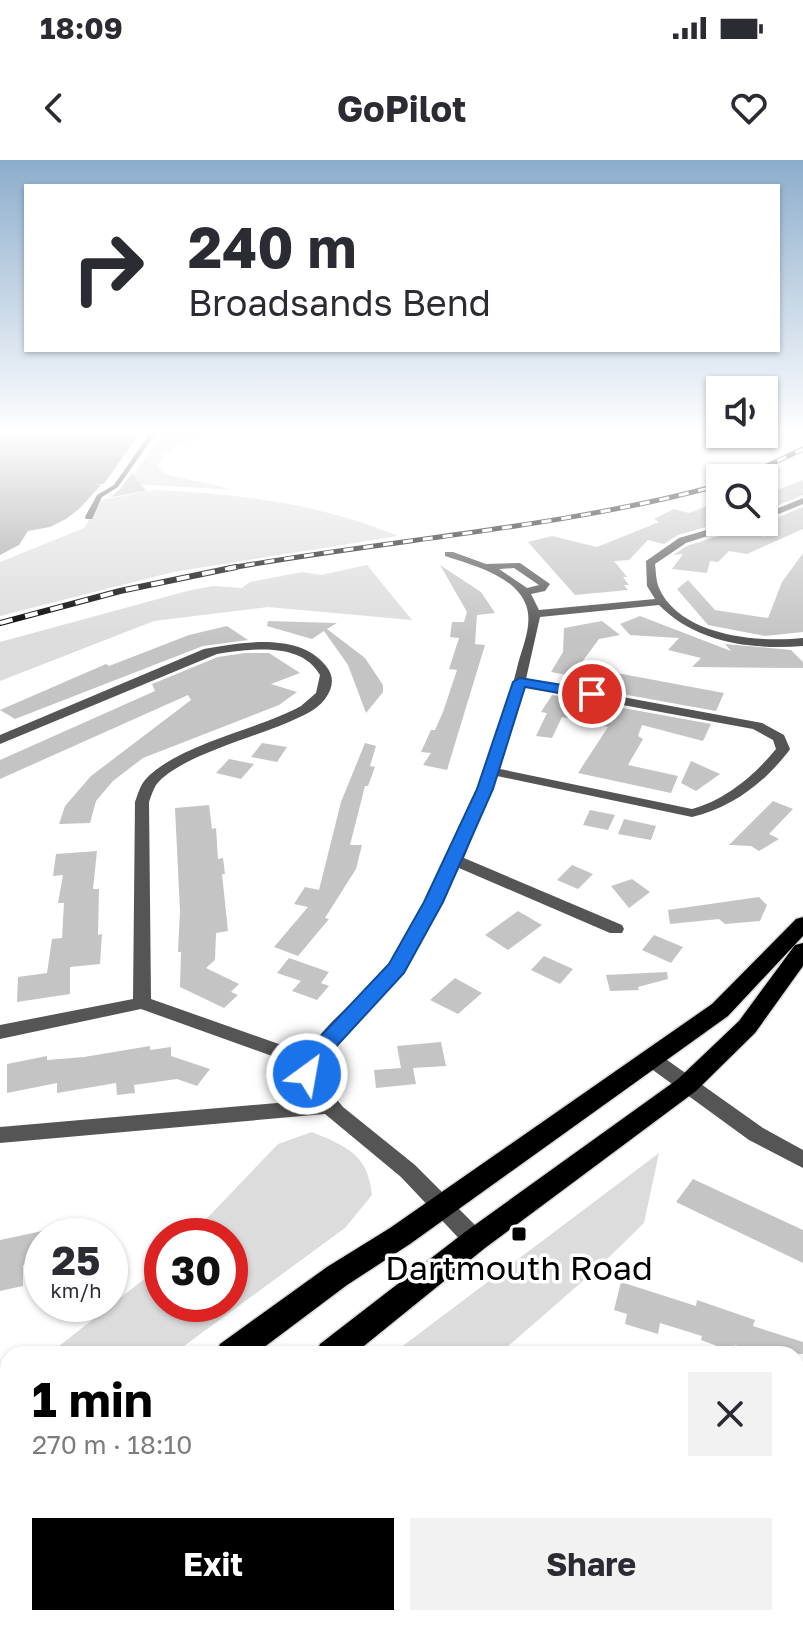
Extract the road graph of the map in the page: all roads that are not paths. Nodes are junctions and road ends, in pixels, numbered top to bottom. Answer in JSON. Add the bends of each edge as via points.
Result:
{"nodes":[{"id":1,"x":96,"y":501,"type":"edge"},
{"id":2,"x":802,"y":501,"type":"edge"},
{"id":3,"x":778,"y":511,"type":"edge"},
{"id":4,"x":89,"y":517,"type":"dead end"},
{"id":5,"x":706,"y":533,"type":"edge"},
{"id":6,"x":449,"y":554,"type":"dead end"},
{"id":7,"x":485,"y":567,"type":"junction"},
{"id":8,"x":523,"y":592,"type":"junction"},
{"id":9,"x":659,"y":602,"type":"junction"},
{"id":10,"x":534,"y":614,"type":"junction"},
{"id":11,"x":803,"y":642,"type":"edge"},
{"id":12,"x":520,"y":682,"type":"junction"},
{"id":13,"x":0,"y":740,"type":"edge"},
{"id":14,"x":492,"y":771,"type":"junction"},
{"id":15,"x":454,"y":860,"type":"junction"},
{"id":16,"x":803,"y":924,"type":"edge"},
{"id":17,"x":616,"y":929,"type":"dead end"},
{"id":18,"x":803,"y":950,"type":"edge"},
{"id":19,"x":142,"y":1003,"type":"junction"},
{"id":20,"x":0,"y":1032,"type":"edge"},
{"id":21,"x":653,"y":1060,"type":"junction"},
{"id":22,"x":309,"y":1062,"type":"junction"},
{"id":23,"x":687,"y":1085,"type":"junction"},
{"id":24,"x":328,"y":1106,"type":"junction"},
{"id":25,"x":0,"y":1135,"type":"edge"},
{"id":26,"x":803,"y":1160,"type":"edge"},
{"id":27,"x":440,"y":1206,"type":"junction"},
{"id":28,"x":475,"y":1240,"type":"junction"},
{"id":29,"x":242,"y":1346,"type":"edge"},
{"id":30,"x":341,"y":1346,"type":"edge"}],
"edges":[{"from":1,"to":4,"type":"street"},
{"from":2,"to":3,"type":"street"},
{"from":5,"to":9,"type":"street","via":[[681,540],[650,563],[649,577]]},
{"from":6,"to":7,"type":"street"},
{"from":7,"to":8,"type":"street"},
{"from":7,"to":8,"type":"street","via":[[516,565],[545,584]]},
{"from":8,"to":10,"type":"street"},
{"from":9,"to":10,"type":"street"},
{"from":9,"to":11,"type":"street","via":[[699,628],[737,641]]},
{"from":10,"to":12,"type":"street"},
{"from":12,"to":14,"type":"street"},
{"from":12,"to":14,"type":"street","via":[[757,726],[779,738],[783,749],[722,803],[692,813]]},
{"from":13,"to":19,"type":"street","via":[[226,648],[295,651],[321,665],[327,676],[322,694],[307,707],[178,763],[150,784],[142,802]]},
{"from":14,"to":15,"type":"street"},
{"from":15,"to":17,"type":"street"},
{"from":15,"to":22,"type":"street","via":[[397,968]]},
{"from":16,"to":21,"type":"main road","via":[[720,1010]]},
{"from":18,"to":23,"type":"main road","via":[[747,1027]]},
{"from":19,"to":20,"type":"street"},
{"from":19,"to":22,"type":"street"},
{"from":21,"to":23,"type":"street"},
{"from":21,"to":27,"type":"main road","via":[[606,1087]]},
{"from":22,"to":24,"type":"street","via":[[312,1089]]},
{"from":23,"to":26,"type":"street"},
{"from":23,"to":28,"type":"main road"},
{"from":24,"to":25,"type":"street"},
{"from":24,"to":27,"type":"street","via":[[410,1172]]},
{"from":27,"to":28,"type":"street"},
{"from":27,"to":29,"type":"main road"},
{"from":28,"to":30,"type":"main road"}]}
